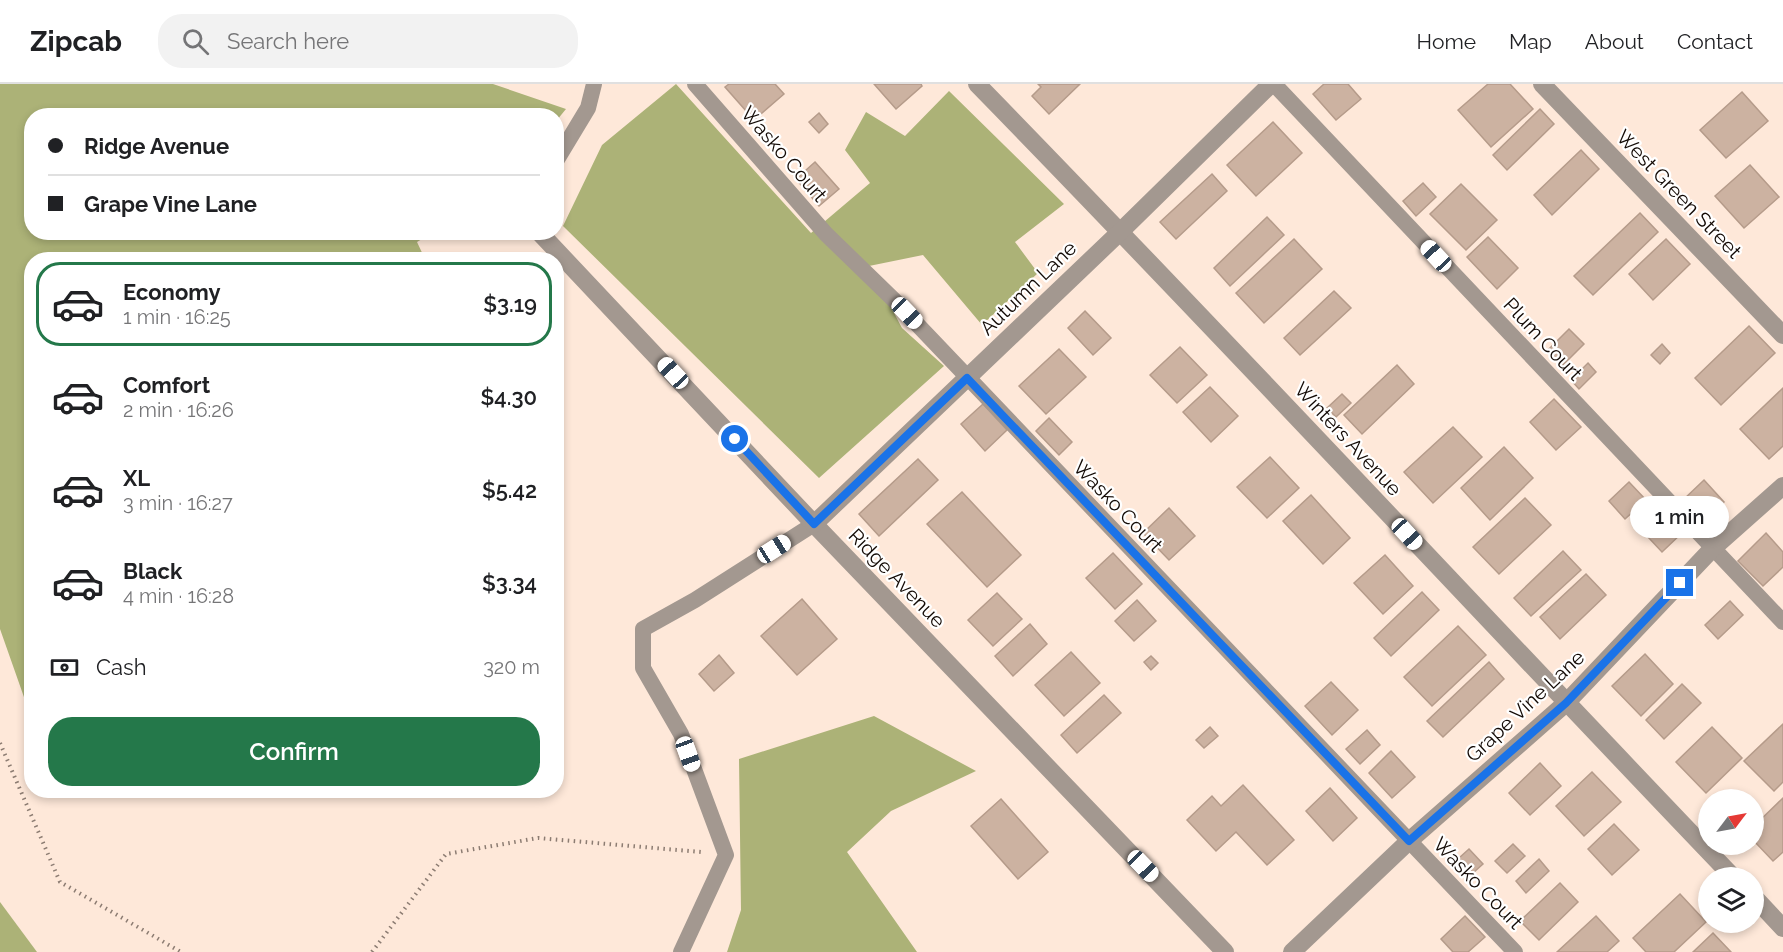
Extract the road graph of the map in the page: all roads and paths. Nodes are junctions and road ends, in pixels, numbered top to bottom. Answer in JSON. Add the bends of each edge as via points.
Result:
{"nodes":[{"id":1,"x":594,"y":84,"type":"edge"},
{"id":2,"x":695,"y":84,"type":"edge"},
{"id":3,"x":976,"y":84,"type":"edge"},
{"id":4,"x":1273,"y":84,"type":"edge"},
{"id":5,"x":1542,"y":84,"type":"edge"},
{"id":6,"x":564,"y":148,"type":"edge"},
{"id":7,"x":1121,"y":231,"type":"junction"},
{"id":8,"x":547,"y":240,"type":"edge"},
{"id":9,"x":558,"y":252,"type":"edge"},
{"id":10,"x":564,"y":259,"type":"edge"},
{"id":11,"x":1783,"y":335,"type":"edge"},
{"id":12,"x":967,"y":378,"type":"junction"},
{"id":13,"x":1783,"y":486,"type":"edge"},
{"id":14,"x":814,"y":524,"type":"junction"},
{"id":15,"x":1712,"y":549,"type":"junction"},
{"id":16,"x":1783,"y":622,"type":"edge"},
{"id":17,"x":1566,"y":703,"type":"junction"},
{"id":18,"x":0,"y":743,"type":"edge"},
{"id":19,"x":1409,"y":841,"type":"junction"},
{"id":20,"x":726,"y":855,"type":"junction"},
{"id":21,"x":1723,"y":867,"type":"edge"},
{"id":22,"x":1764,"y":908,"type":"edge"},
{"id":23,"x":1783,"y":928,"type":"edge"},
{"id":24,"x":182,"y":952,"type":"edge"},
{"id":25,"x":372,"y":952,"type":"edge"},
{"id":26,"x":681,"y":952,"type":"edge"},
{"id":27,"x":1225,"y":952,"type":"edge"},
{"id":28,"x":1292,"y":952,"type":"edge"},
{"id":29,"x":1515,"y":952,"type":"edge"}],
"edges":[{"from":1,"to":6,"type":"lane","via":[[588,108]]},
{"from":2,"to":12,"type":"lane","name":"Wasko Court","via":[[826,234]]},
{"from":3,"to":7,"type":"street","name":"Winters Avenue"},
{"from":4,"to":7,"type":"street","name":"Autumn Lane"},
{"from":4,"to":15,"type":"lane","name":"Plum Court"},
{"from":5,"to":11,"type":"street","name":"West Green Street"},
{"from":7,"to":12,"type":"street","name":"Autumn Lane"},
{"from":7,"to":17,"type":"street","name":"Winters Avenue"},
{"from":8,"to":9,"type":"street","name":"Ridge Avenue"},
{"from":10,"to":14,"type":"street","name":"Ridge Avenue"},
{"from":12,"to":14,"type":"street","name":"Autumn Lane"},
{"from":12,"to":19,"type":"lane","name":"Wasko Court"},
{"from":13,"to":15,"type":"street","name":"Grape Vine Lane"},
{"from":14,"to":20,"type":"lane","via":[[643,629],[643,668],[681,734]]},
{"from":14,"to":27,"type":"street","name":"Ridge Avenue"},
{"from":15,"to":16,"type":"lane","name":"Plum Court"},
{"from":15,"to":17,"type":"street","name":"Grape Vine Lane"},
{"from":17,"to":19,"type":"street","name":"Grape Vine Lane"},
{"from":17,"to":21,"type":"street","name":"Winters Avenue"},
{"from":18,"to":24,"type":"path","via":[[60,882]]},
{"from":19,"to":28,"type":"street","name":"Grape Vine Lane"},
{"from":19,"to":29,"type":"lane","name":"Wasko Court"},
{"from":20,"to":25,"type":"path","via":[[538,838],[446,854]]},
{"from":20,"to":26,"type":"lane"},
{"from":22,"to":23,"type":"street"}]}
